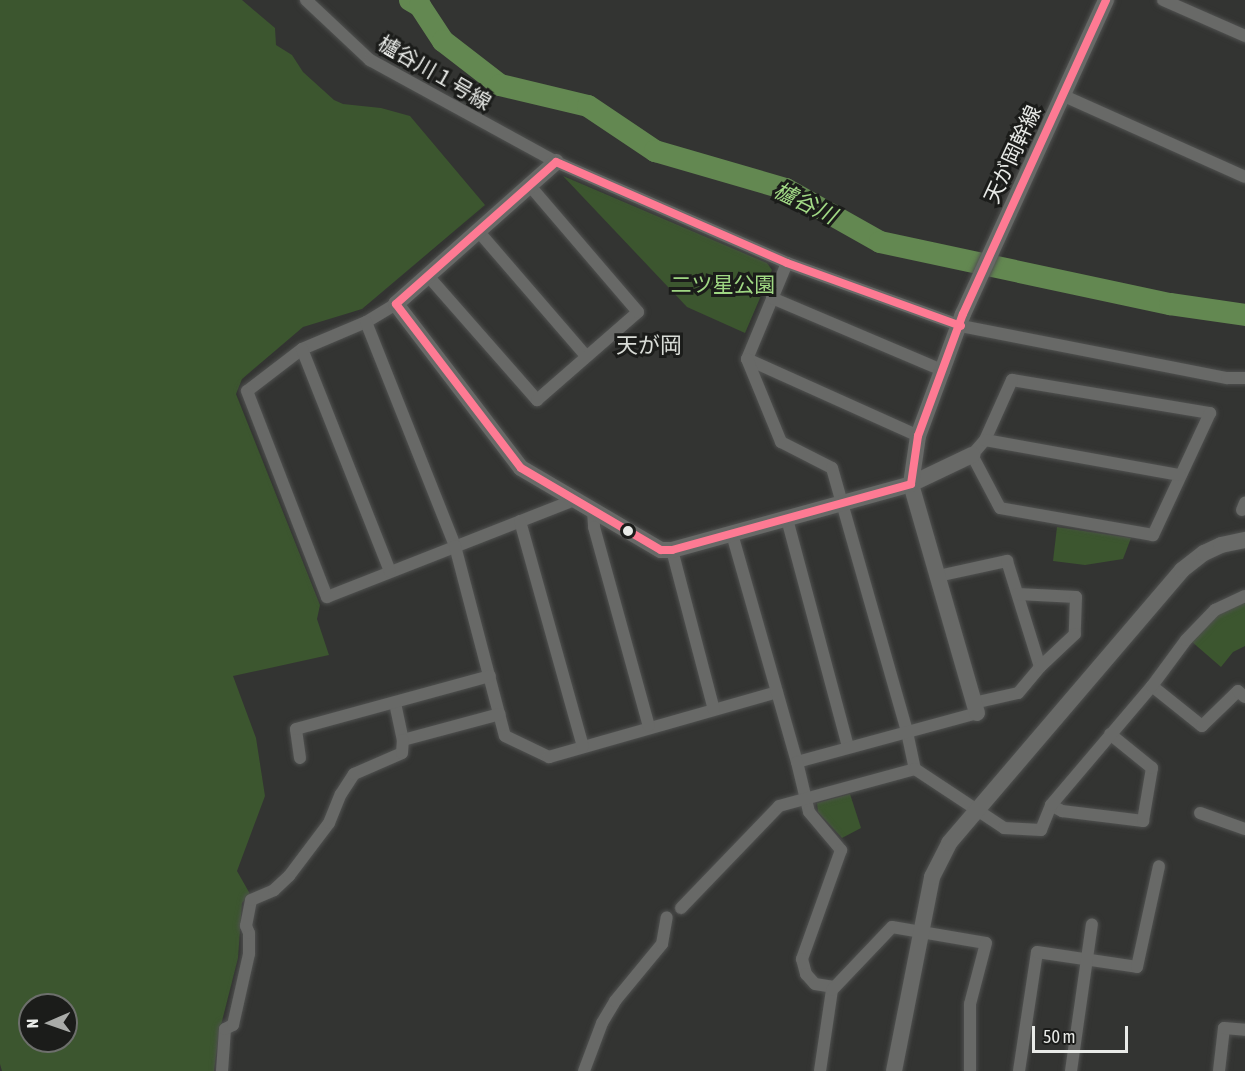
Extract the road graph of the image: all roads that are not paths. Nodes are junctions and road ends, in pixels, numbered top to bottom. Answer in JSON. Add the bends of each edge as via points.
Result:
{"nodes":[{"id":1,"x":306,"y":0,"type":"edge"},
{"id":2,"x":1106,"y":0,"type":"edge"},
{"id":3,"x":1163,"y":0,"type":"edge"},
{"id":4,"x":1245,"y":36,"type":"edge"},
{"id":5,"x":1064,"y":96,"type":"junction"},
{"id":6,"x":556,"y":162,"type":"junction"},
{"id":7,"x":1245,"y":177,"type":"edge"},
{"id":8,"x":530,"y":186,"type":"junction"},
{"id":9,"x":479,"y":232,"type":"junction"},
{"id":10,"x":787,"y":263,"type":"junction"},
{"id":11,"x":429,"y":277,"type":"junction"},
{"id":12,"x":772,"y":298,"type":"junction"},
{"id":13,"x":396,"y":304,"type":"junction"},
{"id":14,"x":962,"y":320,"type":"junction"},
{"id":15,"x":366,"y":322,"type":"junction"},
{"id":16,"x":302,"y":349,"type":"junction"},
{"id":17,"x":586,"y":356,"type":"junction"},
{"id":18,"x":747,"y":359,"type":"junction"},
{"id":19,"x":944,"y":371,"type":"junction"},
{"id":20,"x":1245,"y":378,"type":"edge"},
{"id":21,"x":918,"y":436,"type":"junction"},
{"id":22,"x":985,"y":440,"type":"junction"},
{"id":23,"x":972,"y":455,"type":"junction"},
{"id":24,"x":1180,"y":475,"type":"junction"},
{"id":25,"x":911,"y":484,"type":"junction"},
{"id":26,"x":574,"y":500,"type":"junction"},
{"id":27,"x":842,"y":503,"type":"junction"},
{"id":28,"x":593,"y":511,"type":"junction"},
{"id":29,"x":787,"y":519,"type":"junction"},
{"id":30,"x":520,"y":521,"type":"junction"},
{"id":31,"x":732,"y":534,"type":"junction"},
{"id":32,"x":1245,"y":540,"type":"edge"},
{"id":33,"x":455,"y":546,"type":"junction"},
{"id":34,"x":672,"y":550,"type":"junction"},
{"id":35,"x":390,"y":571,"type":"junction"},
{"id":36,"x":938,"y":576,"type":"junction"},
{"id":37,"x":1018,"y":594,"type":"junction"},
{"id":38,"x":1245,"y":596,"type":"edge"},
{"id":39,"x":1040,"y":667,"type":"junction"},
{"id":40,"x":490,"y":676,"type":"junction"},
{"id":41,"x":1152,"y":686,"type":"junction"},
{"id":42,"x":1243,"y":691,"type":"edge"},
{"id":43,"x":777,"y":692,"type":"junction"},
{"id":44,"x":395,"y":704,"type":"junction"},
{"id":45,"x":976,"y":708,"type":"junction"},
{"id":46,"x":714,"y":710,"type":"junction"},
{"id":47,"x":500,"y":714,"type":"junction"},
{"id":48,"x":649,"y":726,"type":"junction"},
{"id":49,"x":907,"y":732,"type":"junction"},
{"id":50,"x":1110,"y":734,"type":"junction"},
{"id":51,"x":403,"y":740,"type":"junction"},
{"id":52,"x":583,"y":746,"type":"junction"},
{"id":53,"x":848,"y":747,"type":"junction"},
{"id":54,"x":300,"y":758,"type":"dead end"},
{"id":55,"x":796,"y":762,"type":"junction"},
{"id":56,"x":915,"y":769,"type":"junction"},
{"id":57,"x":806,"y":800,"type":"junction"},
{"id":58,"x":1051,"y":806,"type":"junction"},
{"id":59,"x":977,"y":808,"type":"junction"},
{"id":60,"x":1200,"y":813,"type":"dead end"},
{"id":61,"x":1245,"y":829,"type":"edge"},
{"id":62,"x":1159,"y":866,"type":"dead end"},
{"id":63,"x":681,"y":908,"type":"dead end"},
{"id":64,"x":667,"y":917,"type":"dead end"},
{"id":65,"x":1092,"y":924,"type":"dead end"},
{"id":66,"x":921,"y":930,"type":"junction"},
{"id":67,"x":1088,"y":961,"type":"junction"},
{"id":68,"x":834,"y":987,"type":"junction"},
{"id":69,"x":1245,"y":1030,"type":"edge"},
{"id":70,"x":222,"y":1071,"type":"edge"},
{"id":71,"x":584,"y":1071,"type":"edge"},
{"id":72,"x":820,"y":1071,"type":"edge"},
{"id":73,"x":894,"y":1071,"type":"edge"},
{"id":74,"x":970,"y":1071,"type":"edge"},
{"id":75,"x":1019,"y":1071,"type":"edge"},
{"id":76,"x":1071,"y":1071,"type":"edge"},
{"id":77,"x":1219,"y":1071,"type":"edge"}],
"edges":[{"from":1,"to":6,"type":"street","name":"櫨谷川１号線","via":[[370,60]]},
{"from":2,"to":5,"type":"street","name":"天が岡幹線"},
{"from":3,"to":4,"type":"street"},
{"from":5,"to":7,"type":"street"},
{"from":5,"to":14,"type":"street","name":"天が岡幹線"},
{"from":6,"to":8,"type":"street"},
{"from":6,"to":10,"type":"street","name":"櫨谷川１号線"},
{"from":8,"to":9,"type":"street"},
{"from":8,"to":17,"type":"street","via":[[638,312]]},
{"from":9,"to":11,"type":"street"},
{"from":9,"to":17,"type":"street"},
{"from":10,"to":12,"type":"street"},
{"from":10,"to":14,"type":"street","name":"櫨谷川１号線"},
{"from":11,"to":13,"type":"street"},
{"from":11,"to":17,"type":"street","via":[[537,400]]},
{"from":12,"to":18,"type":"street"},
{"from":12,"to":19,"type":"street"},
{"from":13,"to":15,"type":"street"},
{"from":13,"to":26,"type":"street","via":[[520,468]]},
{"from":14,"to":19,"type":"street","name":"天が岡幹線"},
{"from":14,"to":20,"type":"street","name":"櫨谷川１号線","via":[[1227,378]]},
{"from":15,"to":16,"type":"street"},
{"from":15,"to":33,"type":"street"},
{"from":16,"to":35,"type":"street"},
{"from":16,"to":35,"type":"street","via":[[247,391],[327,597]]},
{"from":18,"to":21,"type":"street"},
{"from":18,"to":27,"type":"street","via":[[781,442],[832,468]]},
{"from":19,"to":21,"type":"street","name":"天が岡幹線"},
{"from":21,"to":25,"type":"street","name":"天が岡幹線"},
{"from":22,"to":23,"type":"street"},
{"from":22,"to":24,"type":"street"},
{"from":22,"to":24,"type":"street","via":[[1012,380],[1210,413]]},
{"from":23,"to":24,"type":"street","via":[[1000,508],[1153,535]]},
{"from":23,"to":25,"type":"street"},
{"from":25,"to":27,"type":"street"},
{"from":25,"to":36,"type":"street"},
{"from":26,"to":28,"type":"street"},
{"from":26,"to":30,"type":"street"},
{"from":27,"to":29,"type":"street"},
{"from":27,"to":49,"type":"street"},
{"from":28,"to":34,"type":"street","via":[[662,549]]},
{"from":28,"to":48,"type":"street","via":[[594,527]]},
{"from":29,"to":31,"type":"street"},
{"from":29,"to":53,"type":"street"},
{"from":30,"to":33,"type":"street"},
{"from":30,"to":52,"type":"street"},
{"from":31,"to":34,"type":"street"},
{"from":31,"to":43,"type":"street"},
{"from":32,"to":59,"type":"street","via":[[1221,545],[1182,570]]},
{"from":33,"to":35,"type":"street"},
{"from":33,"to":40,"type":"street"},
{"from":34,"to":46,"type":"street"},
{"from":36,"to":37,"type":"street","via":[[1007,561]]},
{"from":36,"to":45,"type":"street"},
{"from":37,"to":39,"type":"street"},
{"from":37,"to":39,"type":"street","via":[[1076,597],[1075,634]]},
{"from":38,"to":41,"type":"street","via":[[1215,610],[1186,640]]},
{"from":39,"to":45,"type":"street","via":[[1018,693]]},
{"from":40,"to":44,"type":"street"},
{"from":40,"to":47,"type":"street"},
{"from":41,"to":42,"type":"street","via":[[1202,726]]},
{"from":41,"to":50,"type":"street"},
{"from":43,"to":46,"type":"street"},
{"from":43,"to":55,"type":"street"},
{"from":44,"to":51,"type":"street"},
{"from":44,"to":54,"type":"street","via":[[296,729]]},
{"from":45,"to":49,"type":"street"},
{"from":46,"to":48,"type":"street"},
{"from":47,"to":51,"type":"street"},
{"from":47,"to":52,"type":"street","via":[[506,736],[549,757]]},
{"from":48,"to":52,"type":"street"},
{"from":49,"to":53,"type":"street"},
{"from":49,"to":56,"type":"street"},
{"from":50,"to":58,"type":"street"},
{"from":50,"to":58,"type":"street","via":[[1152,768],[1143,821],[1062,811]]},
{"from":51,"to":70,"type":"street","via":[[402,753],[354,774],[329,823],[289,876],[274,890],[251,900],[246,926],[249,954],[233,1025],[225,1029]]},
{"from":53,"to":55,"type":"street"},
{"from":55,"to":57,"type":"street"},
{"from":56,"to":57,"type":"street"},
{"from":56,"to":59,"type":"street"},
{"from":57,"to":63,"type":"street","via":[[779,806]]},
{"from":57,"to":68,"type":"street","via":[[809,812],[841,850],[802,959],[806,974],[815,984]]},
{"from":58,"to":59,"type":"street","via":[[1041,830],[1005,828]]},
{"from":59,"to":66,"type":"street","via":[[949,843],[933,877]]},
{"from":60,"to":61,"type":"street"},
{"from":62,"to":67,"type":"street","via":[[1137,967]]},
{"from":64,"to":71,"type":"street","via":[[662,944],[615,1001]]},
{"from":65,"to":67,"type":"street"},
{"from":66,"to":68,"type":"street","via":[[892,927]]},
{"from":66,"to":73,"type":"street"},
{"from":66,"to":74,"type":"street","via":[[986,943],[970,1004]]},
{"from":67,"to":75,"type":"street","via":[[1037,952]]},
{"from":67,"to":76,"type":"street"},
{"from":68,"to":72,"type":"street"},
{"from":69,"to":77,"type":"street","via":[[1224,1028]]}]}
